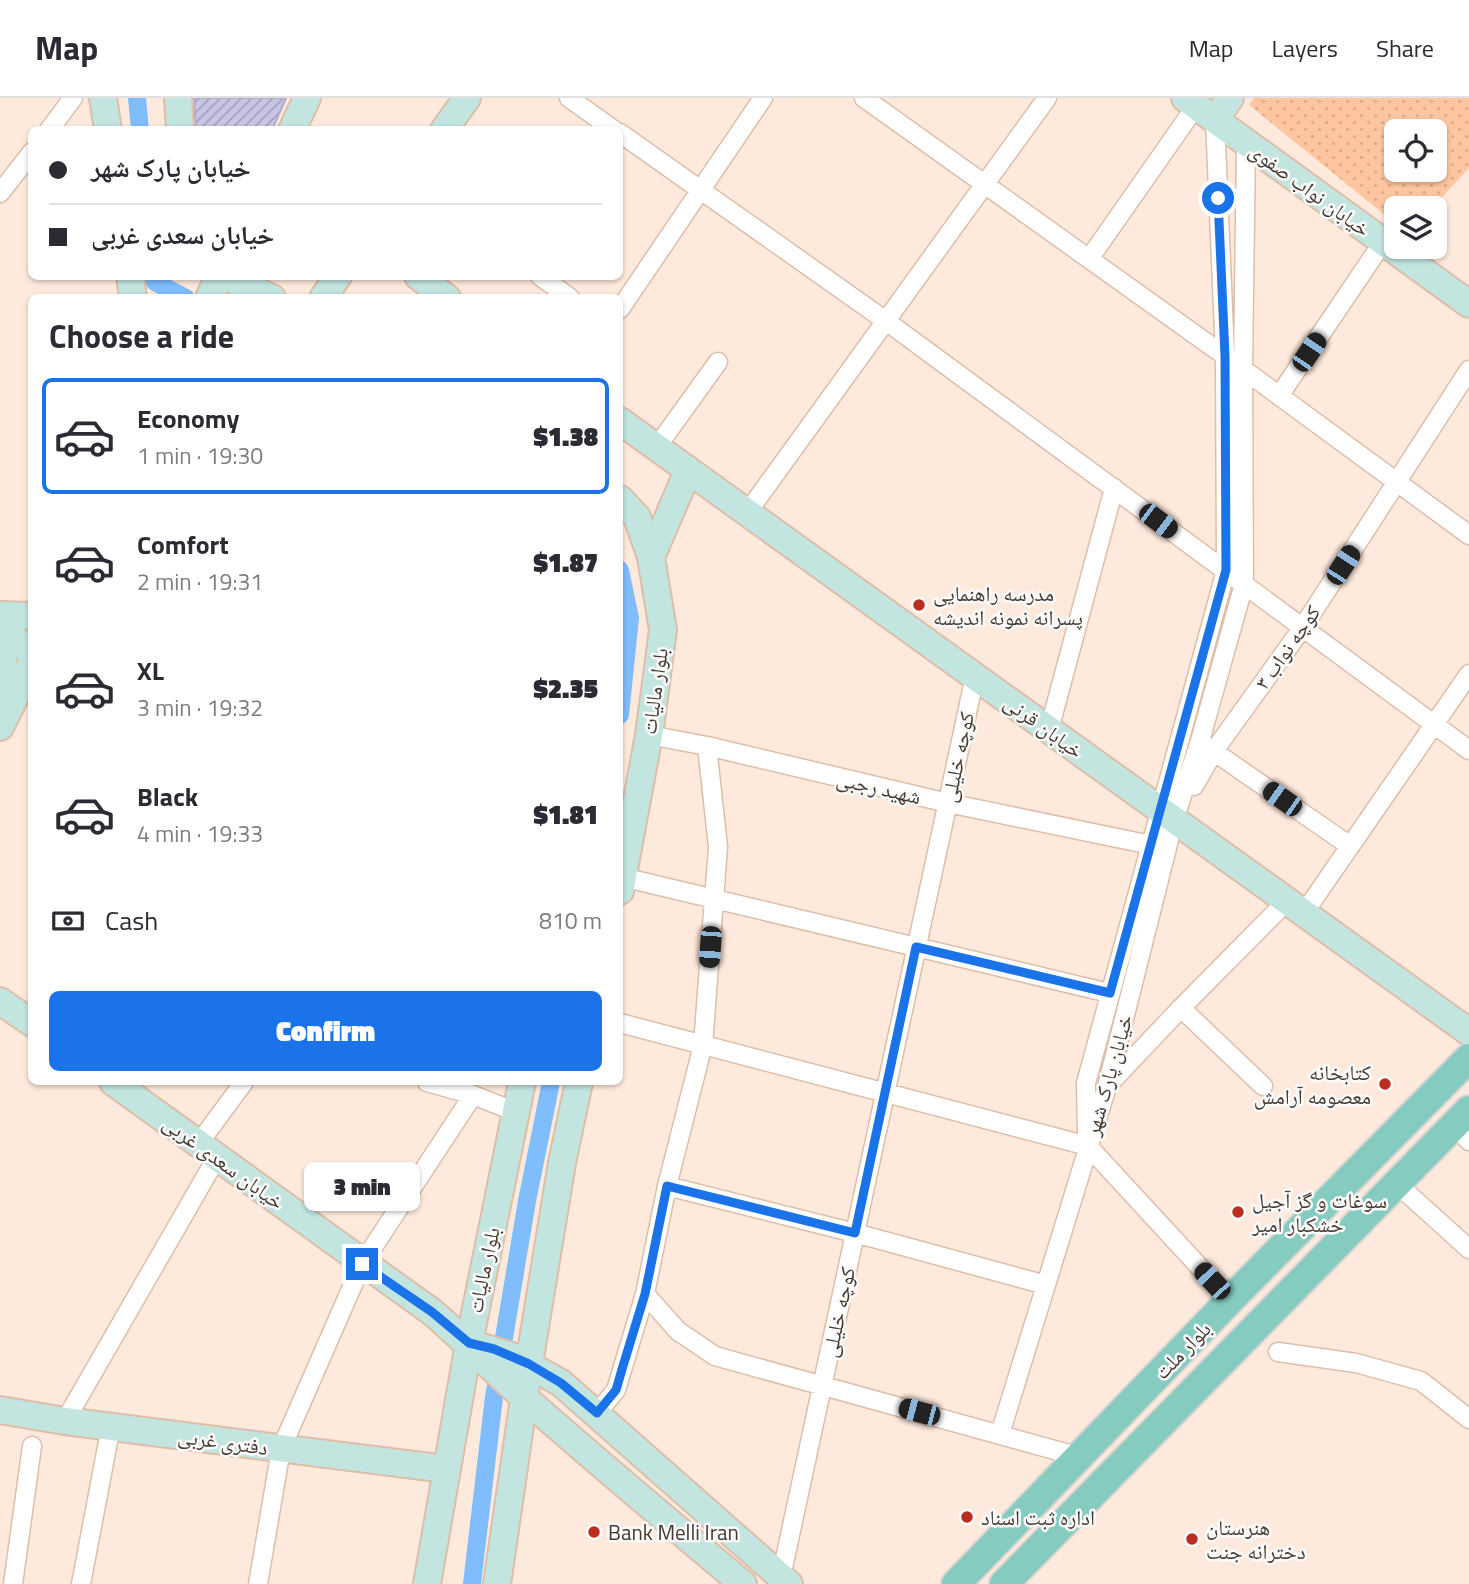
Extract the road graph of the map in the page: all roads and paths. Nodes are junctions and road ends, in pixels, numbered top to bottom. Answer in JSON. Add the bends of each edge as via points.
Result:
{"nodes":[{"id":1,"x":73,"y":98,"type":"edge"},
{"id":2,"x":178,"y":98,"type":"edge"},
{"id":3,"x":307,"y":98,"type":"edge"},
{"id":4,"x":467,"y":98,"type":"edge"},
{"id":5,"x":569,"y":98,"type":"edge"},
{"id":6,"x":763,"y":98,"type":"edge"},
{"id":7,"x":864,"y":98,"type":"edge"},
{"id":8,"x":1047,"y":98,"type":"edge"},
{"id":9,"x":1230,"y":98,"type":"edge"},
{"id":10,"x":1198,"y":108,"type":"edge"},
{"id":11,"x":52,"y":126,"type":"edge"},
{"id":12,"x":180,"y":126,"type":"edge"},
{"id":13,"x":294,"y":126,"type":"edge"},
{"id":14,"x":447,"y":126,"type":"edge"},
{"id":15,"x":608,"y":126,"type":"edge"},
{"id":16,"x":623,"y":135,"type":"edge"},
{"id":17,"x":1247,"y":142,"type":"junction"},
{"id":18,"x":28,"y":157,"type":"edge"},
{"id":19,"x":985,"y":184,"type":"junction"},
{"id":20,"x":2,"y":186,"type":"edge"},
{"id":21,"x":699,"y":189,"type":"junction"},
{"id":22,"x":1383,"y":242,"type":"junction"},
{"id":23,"x":1089,"y":259,"type":"junction"},
{"id":24,"x":423,"y":280,"type":"edge"},
{"id":25,"x":545,"y":280,"type":"edge"},
{"id":26,"x":218,"y":282,"type":"edge"},
{"id":27,"x":258,"y":294,"type":"edge"},
{"id":28,"x":442,"y":294,"type":"edge"},
{"id":29,"x":565,"y":294,"type":"edge"},
{"id":30,"x":623,"y":304,"type":"edge"},
{"id":31,"x":1469,"y":304,"type":"edge"},
{"id":32,"x":886,"y":321,"type":"junction"},
{"id":33,"x":1225,"y":356,"type":"junction"},
{"id":34,"x":718,"y":362,"type":"dead end"},
{"id":35,"x":1243,"y":369,"type":"junction"},
{"id":36,"x":1469,"y":370,"type":"edge"},
{"id":37,"x":1279,"y":396,"type":"junction"},
{"id":38,"x":623,"y":423,"type":"edge"},
{"id":39,"x":656,"y":447,"type":"junction"},
{"id":40,"x":688,"y":471,"type":"junction"},
{"id":41,"x":1396,"y":482,"type":"junction"},
{"id":42,"x":1114,"y":488,"type":"junction"},
{"id":43,"x":623,"y":502,"type":"edge"},
{"id":44,"x":747,"y":513,"type":"junction"},
{"id":45,"x":1469,"y":535,"type":"edge"},
{"id":46,"x":651,"y":557,"type":"junction"},
{"id":47,"x":1226,"y":570,"type":"junction"},
{"id":48,"x":1244,"y":584,"type":"junction"},
{"id":49,"x":0,"y":615,"type":"edge"},
{"id":50,"x":28,"y":615,"type":"edge"},
{"id":51,"x":0,"y":626,"type":"edge"},
{"id":52,"x":1303,"y":627,"type":"junction"},
{"id":53,"x":0,"y":649,"type":"edge"},
{"id":54,"x":28,"y":650,"type":"edge"},
{"id":55,"x":1469,"y":674,"type":"edge"},
{"id":56,"x":28,"y":675,"type":"edge"},
{"id":57,"x":975,"y":677,"type":"junction"},
{"id":58,"x":22,"y":693,"type":"edge"},
{"id":59,"x":1434,"y":724,"type":"junction"},
{"id":60,"x":0,"y":726,"type":"edge"},
{"id":61,"x":1049,"y":730,"type":"junction"},
{"id":62,"x":649,"y":735,"type":"junction"},
{"id":63,"x":707,"y":746,"type":"junction"},
{"id":64,"x":1207,"y":746,"type":"junction"},
{"id":65,"x":1469,"y":750,"type":"edge"},
{"id":66,"x":948,"y":803,"type":"junction"},
{"id":67,"x":1168,"y":815,"type":"junction"},
{"id":68,"x":1151,"y":845,"type":"junction"},
{"id":69,"x":1350,"y":846,"type":"junction"},
{"id":70,"x":623,"y":873,"type":"edge"},
{"id":71,"x":623,"y":884,"type":"edge"},
{"id":72,"x":713,"y":898,"type":"junction"},
{"id":73,"x":1296,"y":907,"type":"junction"},
{"id":74,"x":916,"y":947,"type":"junction"},
{"id":75,"x":1110,"y":993,"type":"junction"},
{"id":76,"x":0,"y":1000,"type":"edge"},
{"id":77,"x":1181,"y":1008,"type":"junction"},
{"id":78,"x":28,"y":1020,"type":"edge"},
{"id":79,"x":623,"y":1024,"type":"edge"},
{"id":80,"x":1469,"y":1031,"type":"edge"},
{"id":81,"x":703,"y":1045,"type":"junction"},
{"id":82,"x":1469,"y":1058,"type":"edge"},
{"id":83,"x":117,"y":1085,"type":"edge"},
{"id":84,"x":242,"y":1085,"type":"edge"},
{"id":85,"x":438,"y":1085,"type":"edge"},
{"id":86,"x":521,"y":1085,"type":"edge"},
{"id":87,"x":578,"y":1085,"type":"edge"},
{"id":88,"x":1262,"y":1086,"type":"dead end"},
{"id":89,"x":1107,"y":1087,"type":"junction"},
{"id":90,"x":885,"y":1093,"type":"junction"},
{"id":91,"x":473,"y":1095,"type":"junction"},
{"id":92,"x":516,"y":1112,"type":"junction"},
{"id":93,"x":1464,"y":1125,"type":"edge"},
{"id":94,"x":1088,"y":1146,"type":"junction"},
{"id":95,"x":208,"y":1150,"type":"junction"},
{"id":96,"x":1396,"y":1183,"type":"junction"},
{"id":97,"x":667,"y":1186,"type":"junction"},
{"id":98,"x":855,"y":1233,"type":"junction"},
{"id":99,"x":1469,"y":1250,"type":"edge"},
{"id":100,"x":362,"y":1264,"type":"junction"},
{"id":101,"x":1046,"y":1285,"type":"junction"},
{"id":102,"x":645,"y":1294,"type":"junction"},
{"id":103,"x":1230,"y":1300,"type":"junction"},
{"id":104,"x":1278,"y":1352,"type":"dead end"},
{"id":105,"x":499,"y":1356,"type":"junction"},
{"id":106,"x":822,"y":1385,"type":"junction"},
{"id":107,"x":518,"y":1392,"type":"junction"},
{"id":108,"x":0,"y":1410,"type":"edge"},
{"id":109,"x":597,"y":1413,"type":"junction"},
{"id":110,"x":1469,"y":1419,"type":"edge"},
{"id":111,"x":65,"y":1421,"type":"junction"},
{"id":112,"x":111,"y":1426,"type":"junction"},
{"id":113,"x":564,"y":1433,"type":"junction"},
{"id":114,"x":1000,"y":1434,"type":"junction"},
{"id":115,"x":517,"y":1444,"type":"junction"},
{"id":116,"x":32,"y":1446,"type":"dead end"},
{"id":117,"x":281,"y":1449,"type":"junction"},
{"id":118,"x":1080,"y":1457,"type":"junction"},
{"id":119,"x":446,"y":1469,"type":"junction"},
{"id":120,"x":785,"y":1581,"type":"edge"},
{"id":121,"x":13,"y":1584,"type":"edge"},
{"id":122,"x":81,"y":1584,"type":"edge"},
{"id":123,"x":258,"y":1584,"type":"edge"},
{"id":124,"x":427,"y":1584,"type":"edge"},
{"id":125,"x":497,"y":1584,"type":"edge"},
{"id":126,"x":743,"y":1584,"type":"edge"},
{"id":127,"x":956,"y":1584,"type":"edge"},
{"id":128,"x":1004,"y":1584,"type":"edge"}],
"edges":[{"from":1,"to":11,"type":"street"},
{"from":2,"to":12,"type":"street"},
{"from":3,"to":13,"type":"street"},
{"from":4,"to":14,"type":"street"},
{"from":5,"to":15,"type":"street"},
{"from":6,"to":21,"type":"street"},
{"from":7,"to":19,"type":"street"},
{"from":8,"to":19,"type":"street"},
{"from":9,"to":10,"type":"street"},
{"from":10,"to":17,"type":"street","name":"خیابان نواب صفوی"},
{"from":10,"to":23,"type":"street"},
{"from":10,"to":33,"type":"street","name":"خیابان پارک شهر"},
{"from":16,"to":21,"type":"street"},
{"from":17,"to":22,"type":"street","name":"خیابان نواب صفوی"},
{"from":17,"to":35,"type":"street"},
{"from":18,"to":20,"type":"street"},
{"from":19,"to":23,"type":"street"},
{"from":19,"to":32,"type":"street"},
{"from":21,"to":30,"type":"street"},
{"from":21,"to":32,"type":"street"},
{"from":22,"to":31,"type":"street","name":"خیابان نواب صفوی"},
{"from":22,"to":37,"type":"street"},
{"from":23,"to":33,"type":"street"},
{"from":24,"to":28,"type":"street"},
{"from":25,"to":29,"type":"street"},
{"from":26,"to":27,"type":"street"},
{"from":32,"to":42,"type":"street"},
{"from":32,"to":44,"type":"street"},
{"from":33,"to":35,"type":"street"},
{"from":33,"to":47,"type":"street","name":"خیابان پارک شهر"},
{"from":34,"to":39,"type":"street"},
{"from":35,"to":37,"type":"street"},
{"from":35,"to":48,"type":"street"},
{"from":36,"to":41,"type":"street","name":"کوچه نواب ۳"},
{"from":37,"to":41,"type":"street"},
{"from":38,"to":39,"type":"street","name":"خیابان قرنی"},
{"from":39,"to":40,"type":"street","name":"خیابان قرنی"},
{"from":40,"to":44,"type":"street","name":"خیابان قرنی"},
{"from":40,"to":46,"type":"street"},
{"from":41,"to":45,"type":"street"},
{"from":41,"to":52,"type":"street","name":"کوچه نواب ۳"},
{"from":42,"to":47,"type":"street"},
{"from":42,"to":61,"type":"street"},
{"from":43,"to":46,"type":"street","name":"بلوار مالیات","via":[[637,517]]},
{"from":44,"to":57,"type":"street","name":"خیابان قرنی"},
{"from":46,"to":62,"type":"street","name":"بلوار مالیات","via":[[663,630]]},
{"from":47,"to":48,"type":"street"},
{"from":47,"to":67,"type":"street","name":"خیابان پارک شهر"},
{"from":48,"to":52,"type":"street"},
{"from":48,"to":64,"type":"street"},
{"from":49,"to":50,"type":"street"},
{"from":51,"to":54,"type":"street"},
{"from":52,"to":59,"type":"street"},
{"from":52,"to":64,"type":"street","name":"کوچه نواب ۳"},
{"from":53,"to":58,"type":"street"},
{"from":55,"to":59,"type":"street"},
{"from":56,"to":58,"type":"street"},
{"from":57,"to":61,"type":"street","name":"خیابان قرنی"},
{"from":57,"to":66,"type":"street","name":"کوچه خلیلی"},
{"from":58,"to":60,"type":"street"},
{"from":59,"to":65,"type":"street"},
{"from":59,"to":69,"type":"street"},
{"from":61,"to":67,"type":"street","name":"خیابان قرنی"},
{"from":62,"to":63,"type":"street","name":"شهید رجبی"},
{"from":62,"to":70,"type":"street","name":"بلوار مالیات"},
{"from":63,"to":66,"type":"street","name":"شهید رجبی"},
{"from":63,"to":72,"type":"street","via":[[718,847]]},
{"from":64,"to":67,"type":"street","name":"کوچه نواب ۳"},
{"from":64,"to":69,"type":"street"},
{"from":66,"to":68,"type":"street","name":"شهید رجبی"},
{"from":66,"to":74,"type":"street","name":"کوچه خلیلی"},
{"from":67,"to":68,"type":"street","name":"خیابان پارک شهر"},
{"from":67,"to":73,"type":"street","name":"خیابان قرنی"},
{"from":67,"to":89,"type":"street","name":"خیابان پارک شهر"},
{"from":68,"to":75,"type":"street","name":"خیابان پارک شهر"},
{"from":69,"to":73,"type":"street"},
{"from":71,"to":72,"type":"street"},
{"from":72,"to":74,"type":"street"},
{"from":72,"to":81,"type":"street"},
{"from":73,"to":77,"type":"street"},
{"from":73,"to":80,"type":"street","name":"خیابان قرنی"},
{"from":74,"to":75,"type":"street"},
{"from":74,"to":90,"type":"street","name":"کوچه خلیلی"},
{"from":75,"to":94,"type":"street","name":"خیابان پارک شهر","via":[[1086,1083]]},
{"from":76,"to":78,"type":"street"},
{"from":77,"to":88,"type":"street"},
{"from":77,"to":89,"type":"street"},
{"from":79,"to":81,"type":"street"},
{"from":81,"to":90,"type":"street"},
{"from":81,"to":97,"type":"street"},
{"from":82,"to":103,"type":"main road","name":"بلوار ملت"},
{"from":83,"to":95,"type":"street","name":"خیابان سعدی غربی"},
{"from":84,"to":95,"type":"street"},
{"from":85,"to":91,"type":"street"},
{"from":86,"to":92,"type":"street","name":"بلوار مالیات"},
{"from":87,"to":105,"type":"street","name":"بلوار مالیات","via":[[562,1163]]},
{"from":89,"to":94,"type":"street","name":"خیابان پارک شهر"},
{"from":90,"to":94,"type":"street"},
{"from":90,"to":98,"type":"street","name":"کوچه خلیلی"},
{"from":91,"to":92,"type":"street"},
{"from":91,"to":100,"type":"street"},
{"from":92,"to":105,"type":"street","name":"بلوار مالیات"},
{"from":93,"to":96,"type":"main road","name":"بلوار ملت"},
{"from":94,"to":101,"type":"street"},
{"from":94,"to":103,"type":"street"},
{"from":95,"to":100,"type":"street","name":"خیابان سعدی غربی"},
{"from":95,"to":111,"type":"street"},
{"from":96,"to":99,"type":"street"},
{"from":96,"to":128,"type":"main road","name":"بلوار ملت"},
{"from":97,"to":98,"type":"street"},
{"from":97,"to":102,"type":"street"},
{"from":98,"to":101,"type":"street"},
{"from":98,"to":106,"type":"street","name":"کوچه خلیلی"},
{"from":100,"to":105,"type":"street","name":"خیابان سعدی غربی"},
{"from":100,"to":117,"type":"street"},
{"from":101,"to":114,"type":"street"},
{"from":102,"to":106,"type":"street","via":[[678,1331],[715,1356]]},
{"from":102,"to":109,"type":"street","via":[[616,1390]]},
{"from":103,"to":118,"type":"main road","name":"بلوار ملت"},
{"from":104,"to":110,"type":"street","via":[[1356,1363],[1421,1381]]},
{"from":105,"to":107,"type":"street"},
{"from":105,"to":107,"type":"street"},
{"from":105,"to":109,"type":"street","name":"خیابان سعدی غربی","via":[[561,1383]]},
{"from":105,"to":119,"type":"street","name":"بلوار مالیات"},
{"from":106,"to":114,"type":"street"},
{"from":106,"to":120,"type":"street","name":"کوچه خلیلی"},
{"from":107,"to":113,"type":"street"},
{"from":107,"to":115,"type":"street"},
{"from":108,"to":111,"type":"street","name":"دفتری غربی"},
{"from":109,"to":120,"type":"street","name":"خیابان سعدی غربی"},
{"from":111,"to":112,"type":"street","name":"دفتری غربی"},
{"from":112,"to":117,"type":"street","name":"دفتری غربی"},
{"from":112,"to":122,"type":"street"},
{"from":113,"to":115,"type":"street","via":[[542,1430]]},
{"from":113,"to":126,"type":"street"},
{"from":114,"to":118,"type":"street"},
{"from":115,"to":125,"type":"street"},
{"from":116,"to":121,"type":"street"},
{"from":117,"to":119,"type":"street","name":"دفتری غربی"},
{"from":117,"to":123,"type":"street"},
{"from":118,"to":127,"type":"main road","name":"بلوار ملت"},
{"from":119,"to":124,"type":"street","name":"بلوار مالیات"}]}
